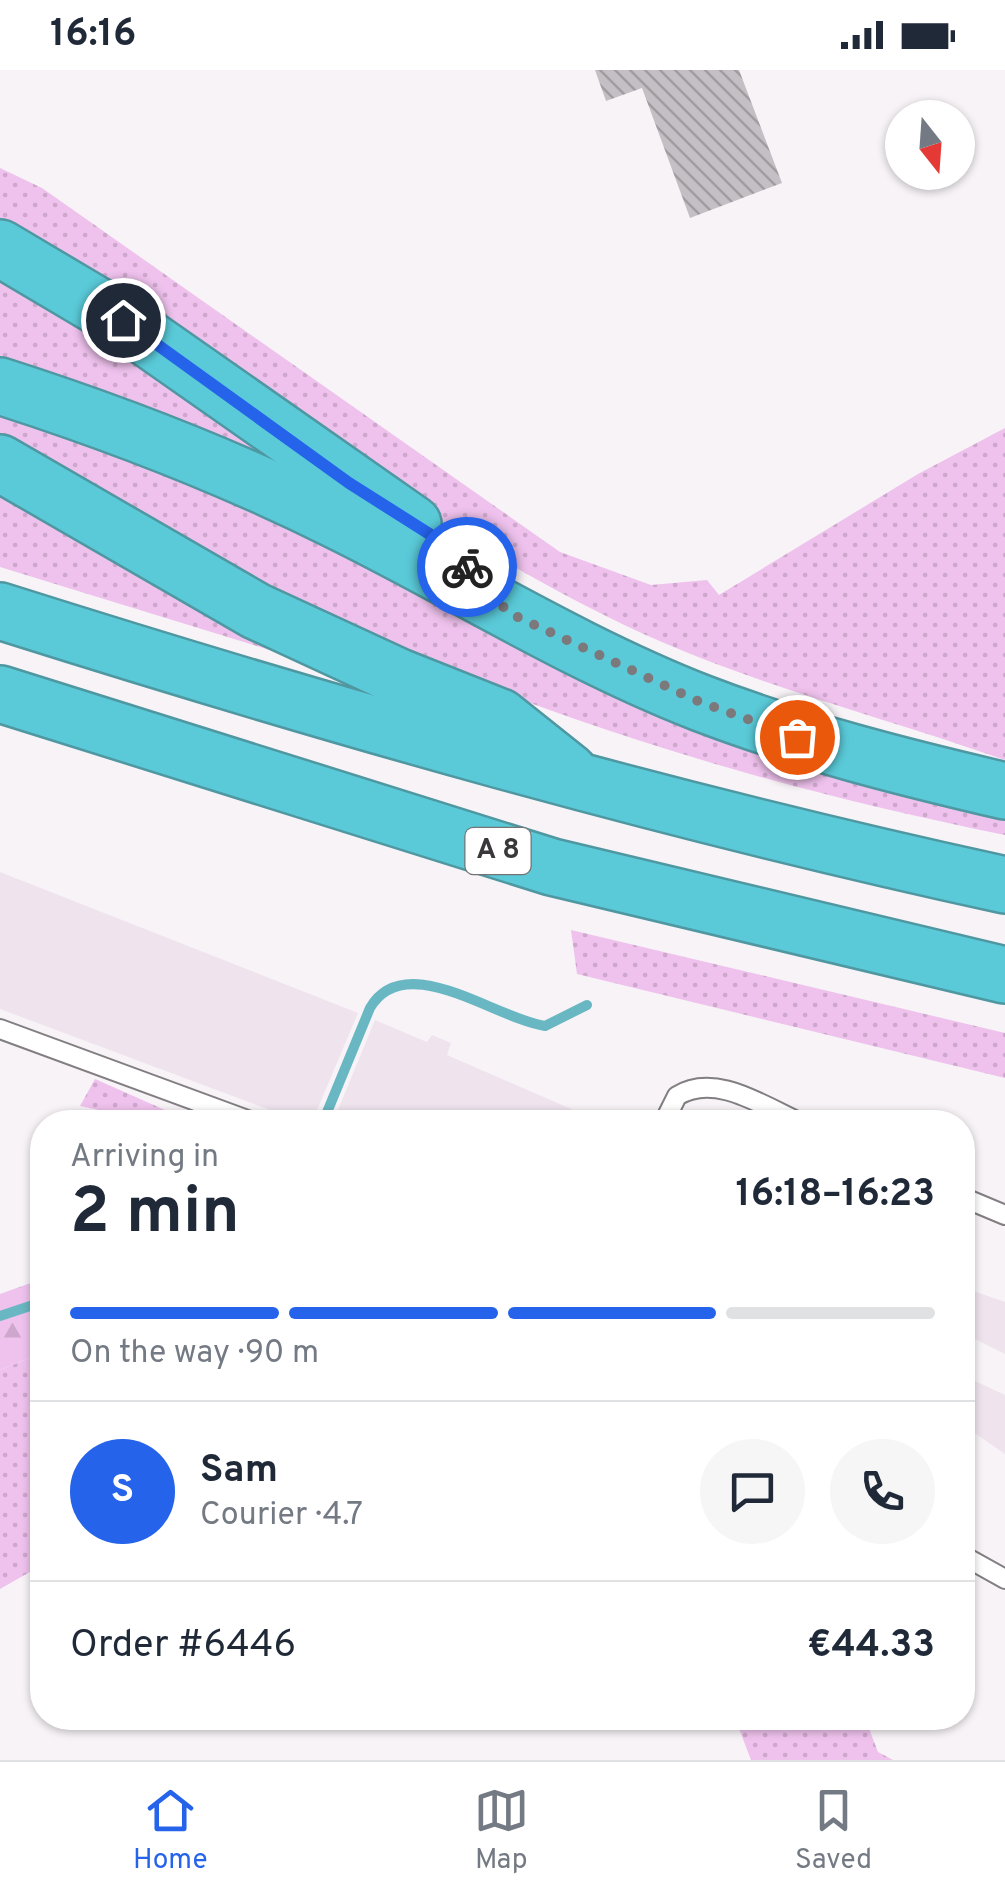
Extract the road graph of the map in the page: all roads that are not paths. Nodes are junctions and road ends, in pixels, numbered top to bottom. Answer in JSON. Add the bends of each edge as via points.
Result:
{"nodes":[{"id":1,"x":0,"y":248,"type":"edge"},
{"id":2,"x":0,"y":386,"type":"edge"},
{"id":3,"x":0,"y":462,"type":"edge"},
{"id":4,"x":0,"y":611,"type":"edge"},
{"id":5,"x":509,"y":613,"type":"junction"},
{"id":6,"x":0,"y":694,"type":"edge"},
{"id":7,"x":587,"y":786,"type":"junction"},
{"id":8,"x":1005,"y":792,"type":"edge"},
{"id":9,"x":1005,"y":886,"type":"edge"},
{"id":10,"x":1005,"y":975,"type":"edge"},
{"id":11,"x":0,"y":1029,"type":"edge"},
{"id":12,"x":219,"y":1110,"type":"edge"},
{"id":13,"x":670,"y":1110,"type":"edge"},
{"id":14,"x":771,"y":1110,"type":"edge"},
{"id":15,"x":975,"y":1202,"type":"edge"},
{"id":16,"x":1005,"y":1214,"type":"edge"},
{"id":17,"x":975,"y":1562,"type":"edge"},
{"id":18,"x":1005,"y":1579,"type":"edge"}],
"edges":[{"from":1,"to":5,"type":"highway","via":[[123,320],[349,483],[450,547]]},
{"from":2,"to":5,"type":"highway","via":[[235,471]]},
{"from":3,"to":7,"type":"highway","via":[[256,611],[500,717]]},
{"from":4,"to":7,"type":"highway"},
{"from":5,"to":8,"type":"highway","via":[[700,702],[797,737]]},
{"from":6,"to":10,"type":"highway","number":"A 8","via":[[552,867]]},
{"from":7,"to":9,"type":"highway"},
{"from":11,"to":12,"type":"lane"},
{"from":13,"to":14,"type":"lane","via":[[677,1096],[706,1086]]},
{"from":15,"to":16,"type":"lane"},
{"from":17,"to":18,"type":"lane"}]}
